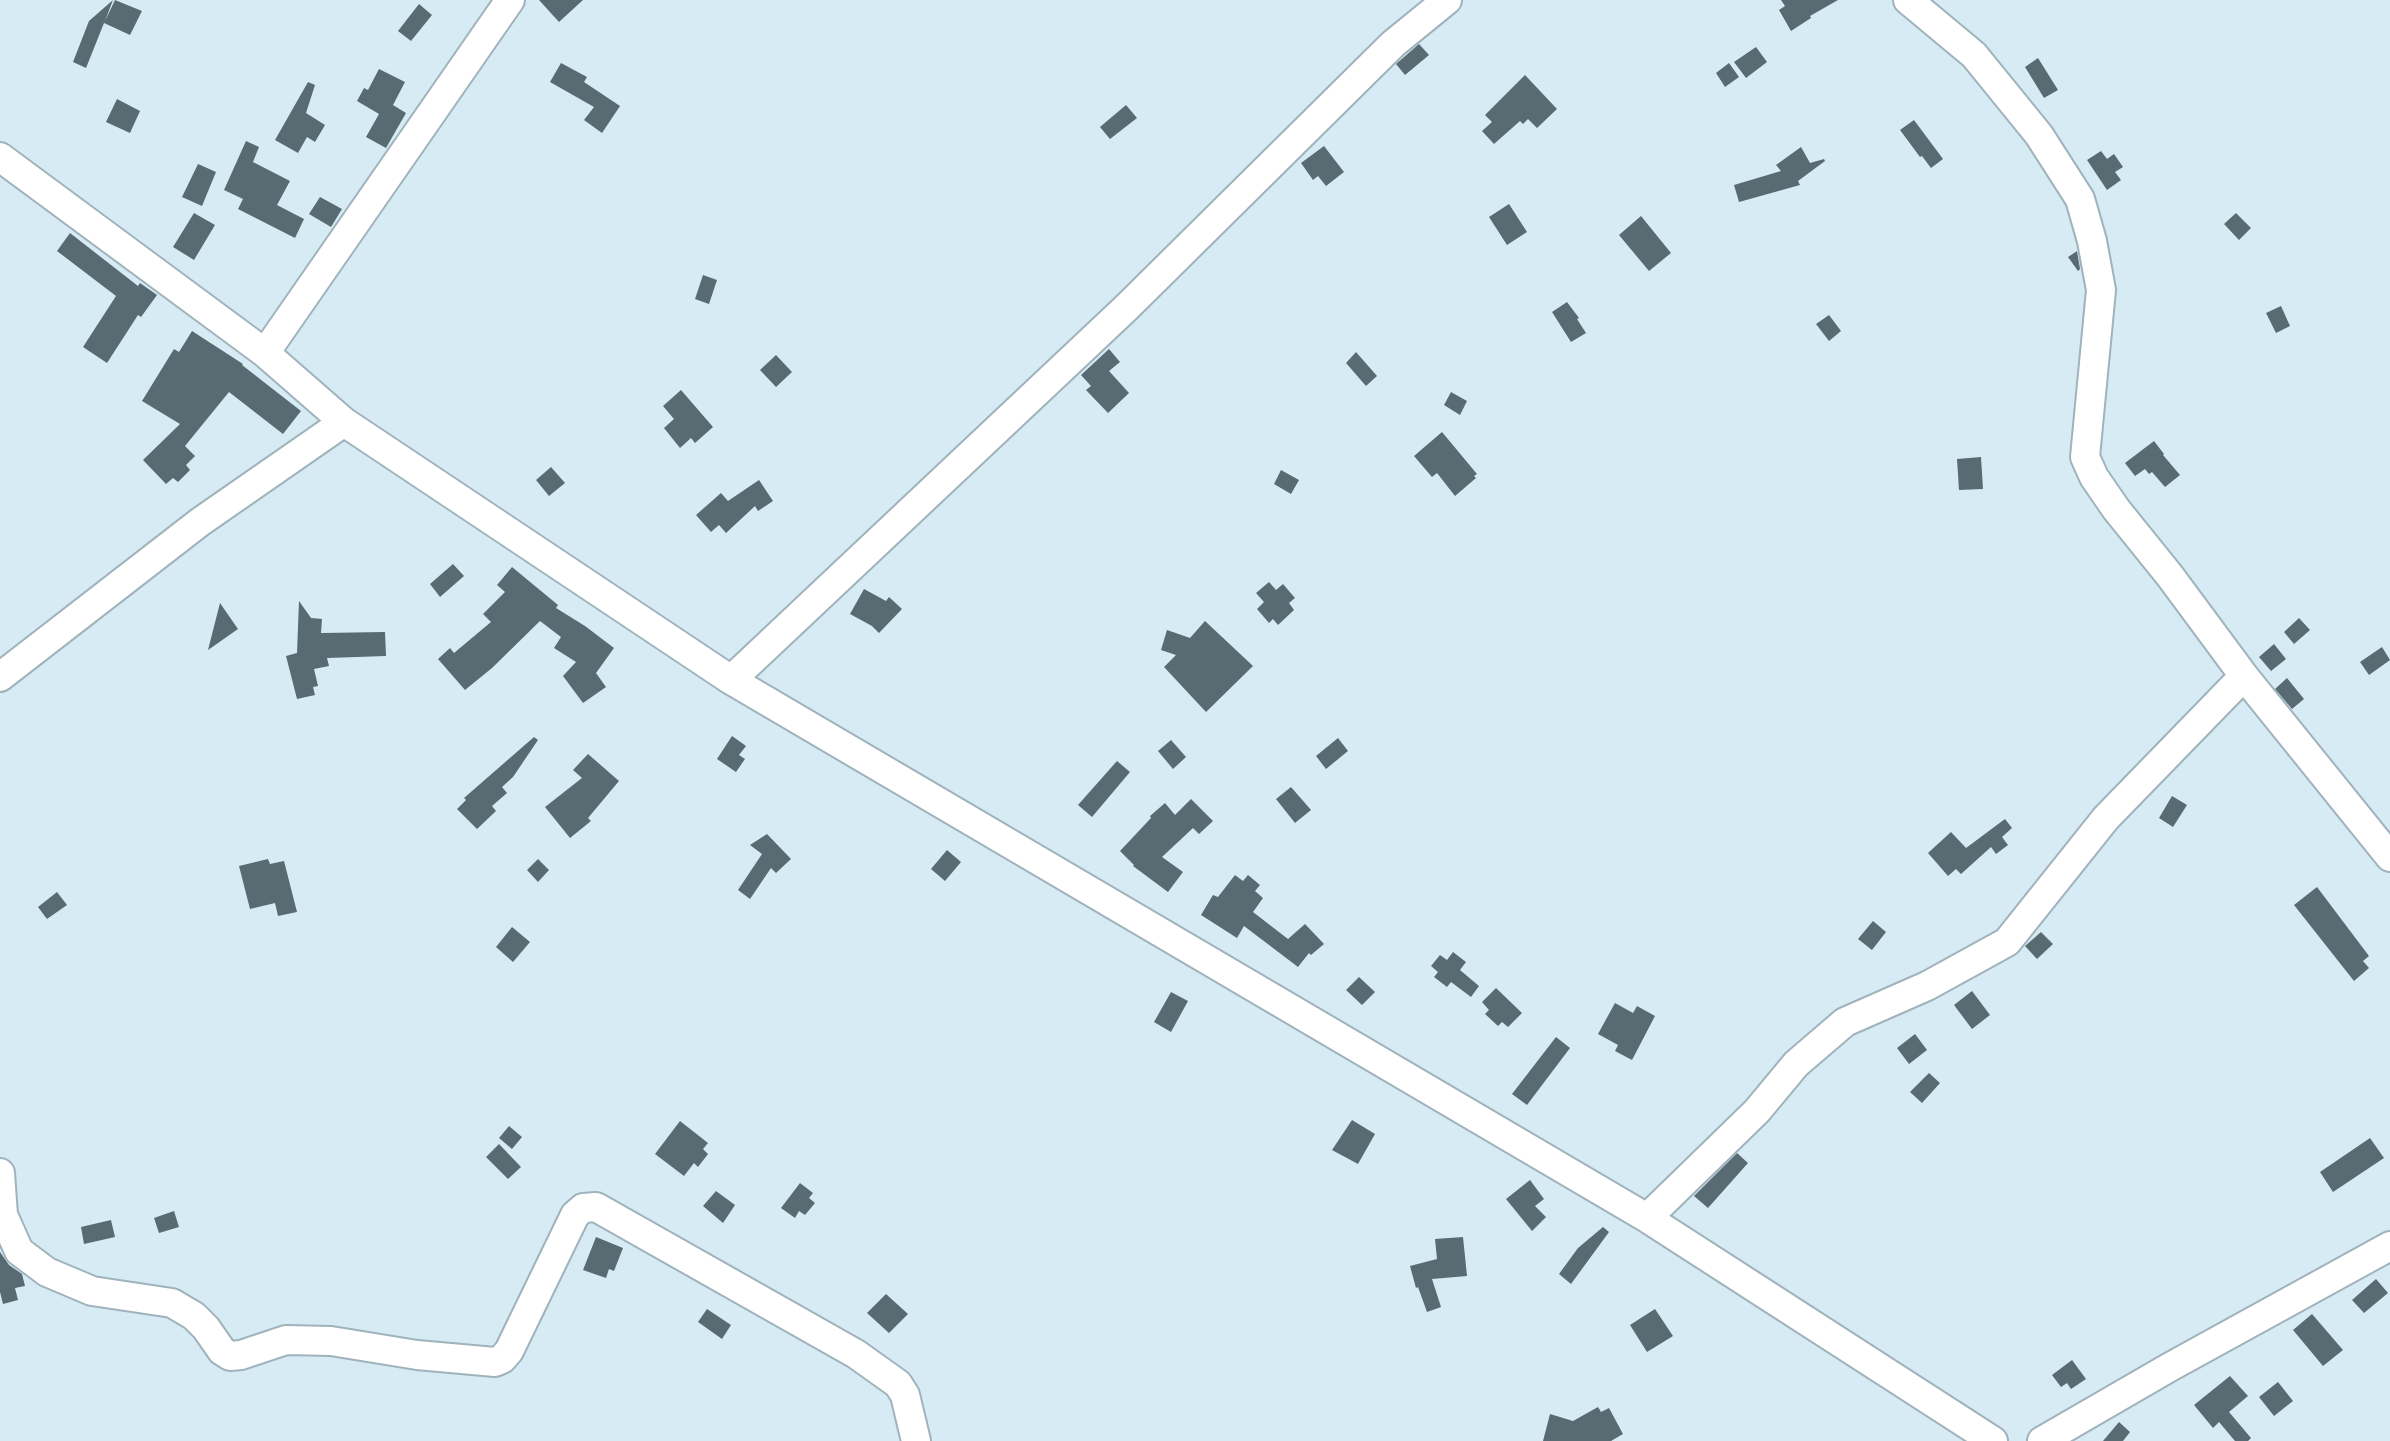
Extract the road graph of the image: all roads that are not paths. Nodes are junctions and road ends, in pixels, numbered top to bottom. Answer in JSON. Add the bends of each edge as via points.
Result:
{"nodes":[{"id":1,"x":510,"y":0,"type":"edge"},
{"id":2,"x":1447,"y":0,"type":"edge"},
{"id":3,"x":1908,"y":0,"type":"edge"},
{"id":4,"x":0,"y":158,"type":"edge"},
{"id":5,"x":265,"y":353,"type":"junction"},
{"id":6,"x":344,"y":422,"type":"junction"},
{"id":7,"x":2244,"y":676,"type":"junction"},
{"id":8,"x":0,"y":677,"type":"edge"},
{"id":9,"x":731,"y":680,"type":"junction"},
{"id":10,"x":2390,"y":857,"type":"edge"},
{"id":11,"x":0,"y":1173,"type":"edge"},
{"id":12,"x":1647,"y":1218,"type":"junction"},
{"id":13,"x":2390,"y":1246,"type":"edge"},
{"id":14,"x":916,"y":1441,"type":"edge"},
{"id":15,"x":1993,"y":1441,"type":"edge"},
{"id":16,"x":2042,"y":1441,"type":"edge"}],
"edges":[{"from":1,"to":5,"type":"street"},
{"from":2,"to":9,"type":"street","via":[[1393,44],[1125,308]]},
{"from":3,"to":7,"type":"street","via":[[1974,55],[2039,135],[2080,199],[2101,290],[2085,458],[2116,509]]},
{"from":4,"to":5,"type":"street"},
{"from":5,"to":6,"type":"street"},
{"from":6,"to":8,"type":"street","via":[[200,522]]},
{"from":6,"to":9,"type":"street"},
{"from":7,"to":10,"type":"street"},
{"from":7,"to":12,"type":"street","via":[[2106,818],[2007,942],[1927,986],[1845,1022],[1796,1064],[1757,1111]]},
{"from":9,"to":12,"type":"street"},
{"from":11,"to":14,"type":"street","via":[[3,1215],[19,1251],[47,1272],[93,1290],[171,1303],[194,1316],[230,1356],[286,1340],[331,1341],[495,1362],[509,1351],[575,1215],[583,1208],[596,1207],[856,1354],[898,1384],[905,1395]]},
{"from":12,"to":15,"type":"street"},
{"from":13,"to":16,"type":"street"}]}
